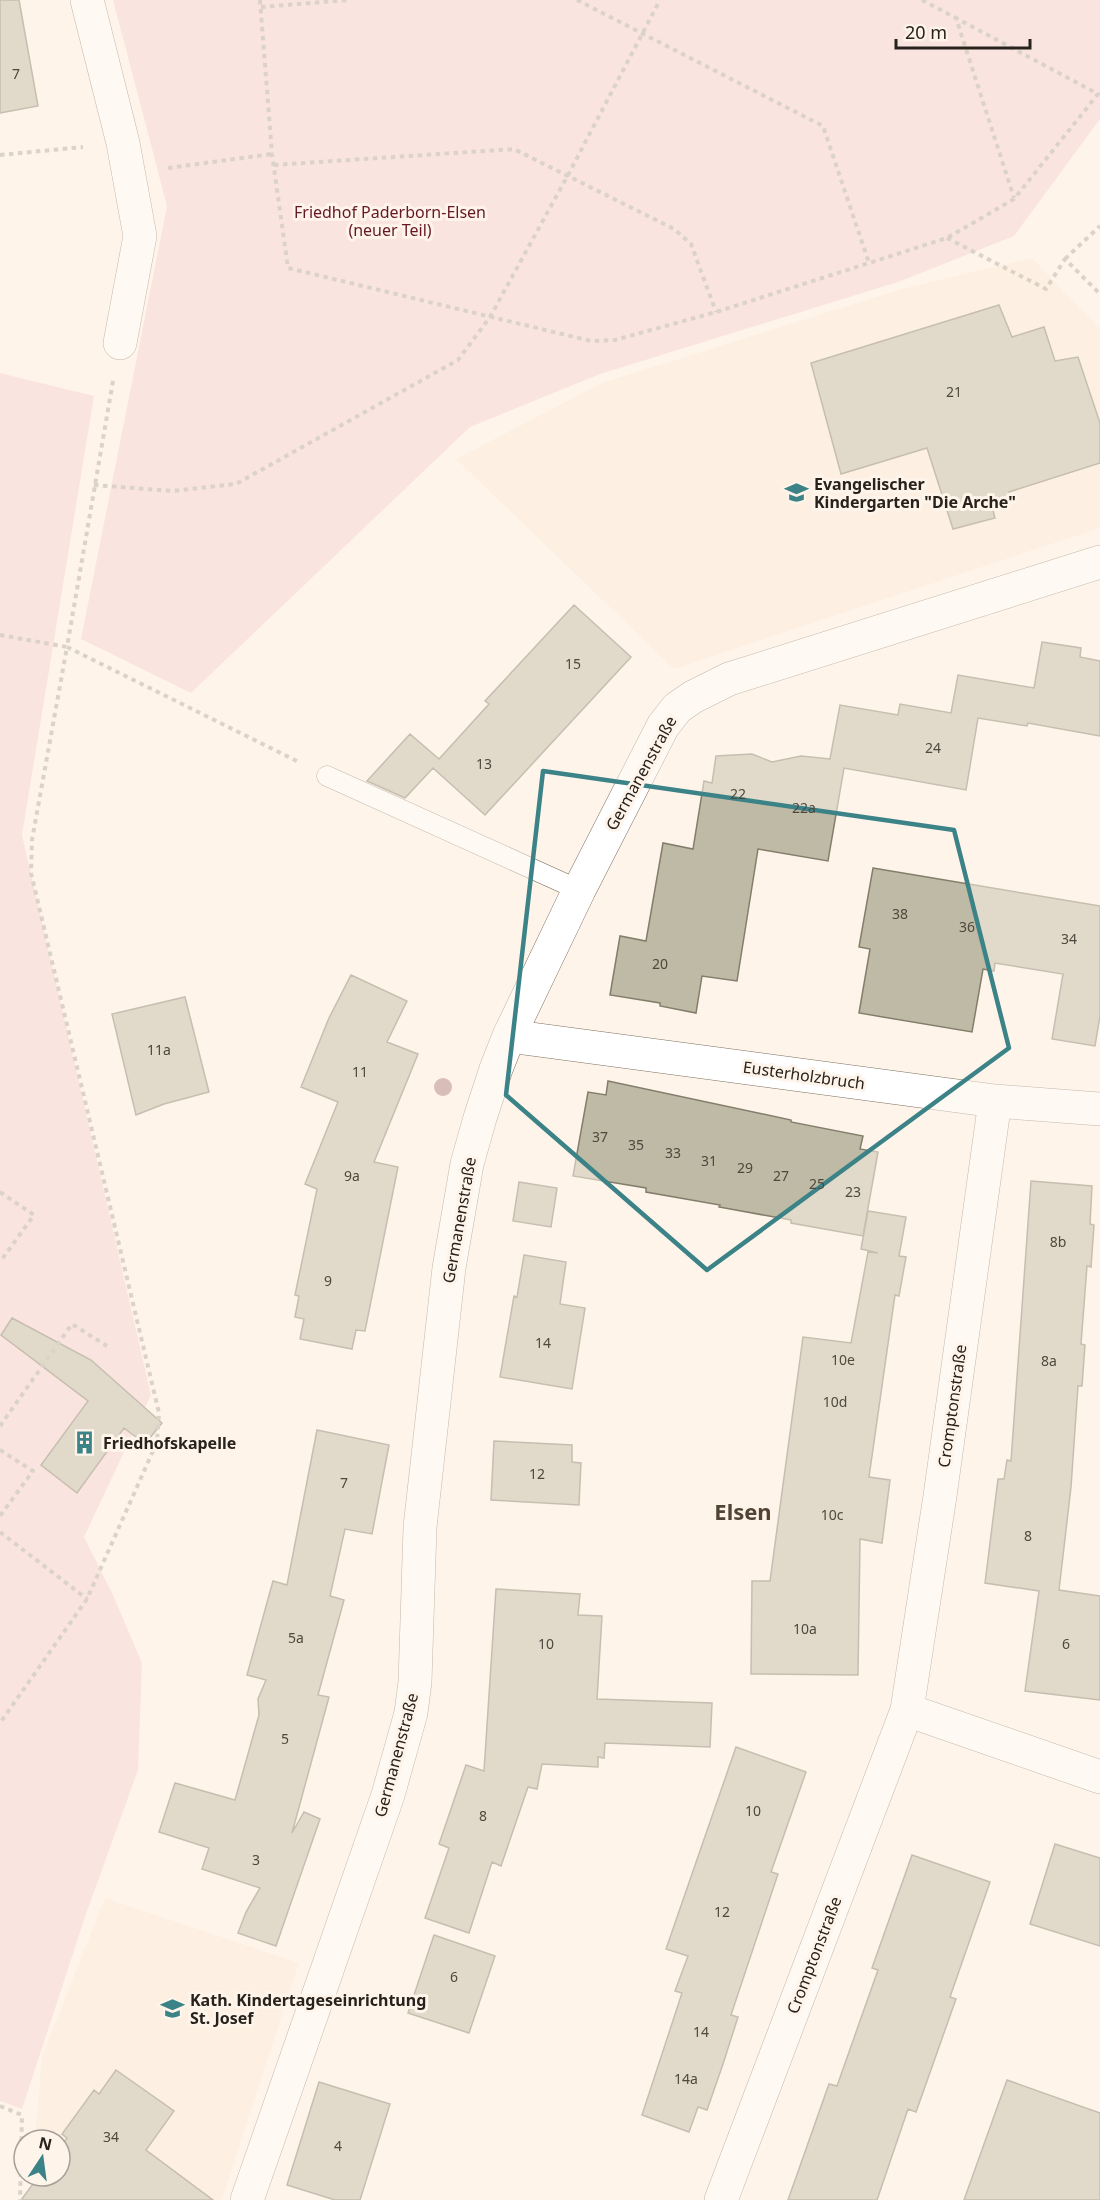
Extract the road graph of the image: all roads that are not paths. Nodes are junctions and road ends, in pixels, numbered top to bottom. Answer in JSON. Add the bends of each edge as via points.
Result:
{"nodes":[{"id":1,"x":87,"y":0,"type":"edge"},
{"id":2,"x":120,"y":343,"type":"road end"},
{"id":3,"x":1100,"y":562,"type":"edge"},
{"id":4,"x":327,"y":776,"type":"road end"},
{"id":5,"x":579,"y":890,"type":"junction"},
{"id":6,"x":509,"y":1036,"type":"junction"},
{"id":7,"x":995,"y":1101,"type":"junction"},
{"id":8,"x":1100,"y":1109,"type":"edge"},
{"id":9,"x":907,"y":1710,"type":"junction"},
{"id":10,"x":1100,"y":1777,"type":"edge"},
{"id":11,"x":247,"y":2200,"type":"edge"},
{"id":12,"x":721,"y":2200,"type":"edge"}],
"edges":[{"from":1,"to":2,"type":"street","via":[[140,236]]},
{"from":3,"to":5,"type":"street","name":"Germanenstraße","via":[[729,679],[693,697],[677,708],[663,726]]},
{"from":4,"to":5,"type":"lane"},
{"from":5,"to":6,"type":"street","name":"Germanenstraße"},
{"from":6,"to":7,"type":"street","name":"Eusterholzbruch"},
{"from":6,"to":11,"type":"street","name":"Germanenstraße","via":[[467,1164],[449,1268],[420,1527],[416,1682],[411,1713],[388,1795]]},
{"from":7,"to":8,"type":"street","name":"Eusterholzbruch"},
{"from":7,"to":9,"type":"street","name":"Cromptonstraße"},
{"from":9,"to":10,"type":"street"},
{"from":9,"to":12,"type":"street","name":"Cromptonstraße"}]}
